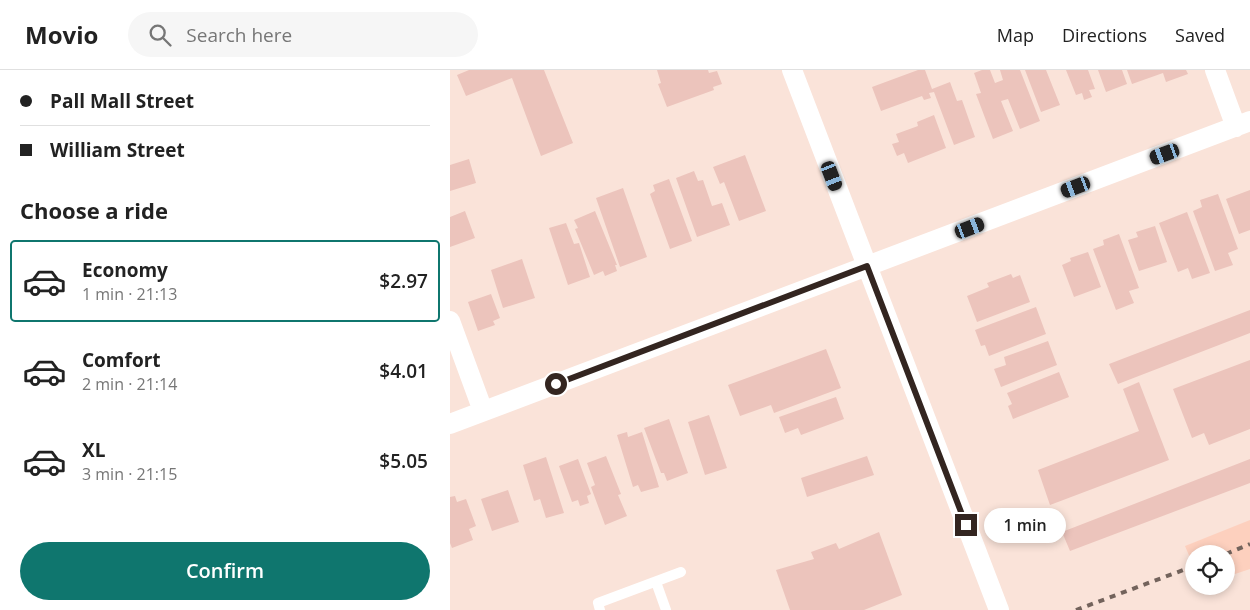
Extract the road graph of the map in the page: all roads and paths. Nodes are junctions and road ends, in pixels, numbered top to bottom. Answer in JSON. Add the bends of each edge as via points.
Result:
{"nodes":[{"id":1,"x":792,"y":70,"type":"edge"},
{"id":2,"x":1215,"y":70,"type":"edge"},
{"id":3,"x":1243,"y":124,"type":"edge"},
{"id":4,"x":867,"y":266,"type":"junction"},
{"id":5,"x":450,"y":321,"type":"edge"},
{"id":6,"x":484,"y":411,"type":"junction"},
{"id":7,"x":450,"y":424,"type":"edge"},
{"id":8,"x":681,"y":572,"type":"dead end"},
{"id":9,"x":656,"y":582,"type":"junction"},
{"id":10,"x":600,"y":610,"type":"edge"},
{"id":11,"x":666,"y":610,"type":"edge"},
{"id":12,"x":999,"y":610,"type":"edge"}],
"edges":[{"from":1,"to":4,"type":"street"},
{"from":2,"to":3,"type":"street"},
{"from":3,"to":4,"type":"street"},
{"from":4,"to":6,"type":"street"},
{"from":4,"to":12,"type":"street"},
{"from":5,"to":6,"type":"street"},
{"from":6,"to":7,"type":"street"},
{"from":8,"to":9,"type":"lane"},
{"from":9,"to":10,"type":"lane","via":[[598,603]]},
{"from":9,"to":11,"type":"lane"}]}
